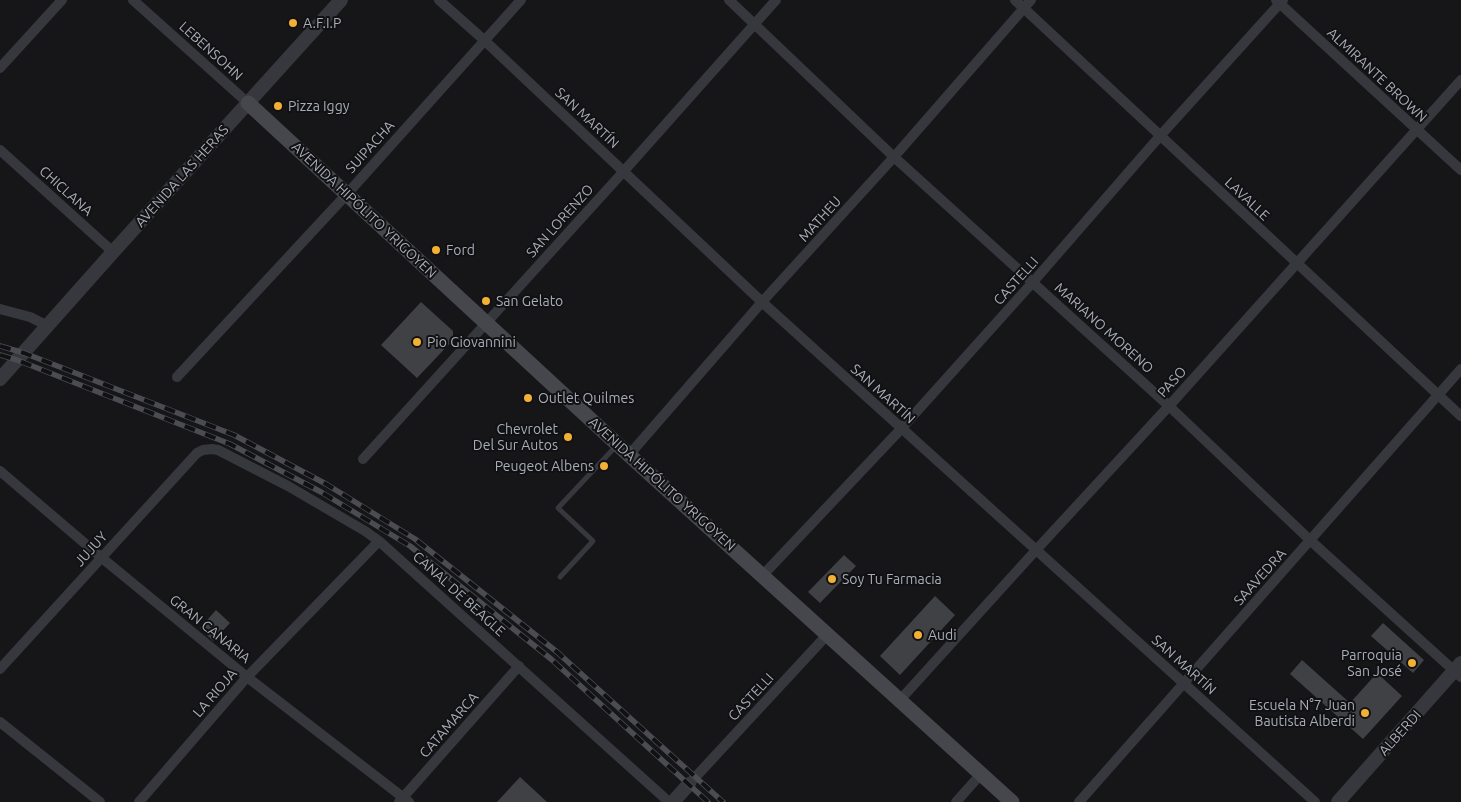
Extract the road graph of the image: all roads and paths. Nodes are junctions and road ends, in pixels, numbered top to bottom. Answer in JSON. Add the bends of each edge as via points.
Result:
{"nodes":[{"id":1,"x":62,"y":0,"type":"edge"},
{"id":2,"x":133,"y":0,"type":"edge"},
{"id":3,"x":341,"y":0,"type":"edge"},
{"id":4,"x":439,"y":0,"type":"edge"},
{"id":5,"x":521,"y":0,"type":"edge"},
{"id":6,"x":729,"y":0,"type":"edge"},
{"id":7,"x":776,"y":0,"type":"edge"},
{"id":8,"x":1014,"y":0,"type":"edge"},
{"id":9,"x":1279,"y":1,"type":"edge"},
{"id":10,"x":1027,"y":4,"type":"edge"},
{"id":11,"x":755,"y":24,"type":"junction"},
{"id":12,"x":484,"y":40,"type":"junction"},
{"id":13,"x":0,"y":68,"type":"edge"},
{"id":14,"x":1461,"y":80,"type":"edge"},
{"id":15,"x":248,"y":103,"type":"junction"},
{"id":16,"x":1416,"y":130,"type":"junction"},
{"id":17,"x":1160,"y":136,"type":"junction"},
{"id":18,"x":0,"y":150,"type":"edge"},
{"id":19,"x":894,"y":157,"type":"junction"},
{"id":20,"x":1461,"y":170,"type":"edge"},
{"id":21,"x":624,"y":171,"type":"junction"},
{"id":22,"x":346,"y":194,"type":"junction"},
{"id":23,"x":113,"y":252,"type":"junction"},
{"id":24,"x":1297,"y":264,"type":"junction"},
{"id":25,"x":1033,"y":282,"type":"junction"},
{"id":26,"x":762,"y":302,"type":"junction"},
{"id":27,"x":0,"y":309,"type":"edge"},
{"id":28,"x":486,"y":323,"type":"junction"},
{"id":29,"x":48,"y":326,"type":"junction"},
{"id":30,"x":1461,"y":370,"type":"edge"},
{"id":31,"x":177,"y":377,"type":"dead end"},
{"id":32,"x":0,"y":380,"type":"edge"},
{"id":33,"x":1438,"y":395,"type":"junction"},
{"id":34,"x":1169,"y":406,"type":"junction"},
{"id":35,"x":1461,"y":416,"type":"edge"},
{"id":36,"x":901,"y":429,"type":"junction"},
{"id":37,"x":617,"y":444,"type":"junction"},
{"id":38,"x":203,"y":450,"type":"joint"},
{"id":39,"x":629,"y":455,"type":"junction"},
{"id":40,"x":363,"y":459,"type":"dead end"},
{"id":41,"x":0,"y":471,"type":"edge"},
{"id":42,"x":379,"y":541,"type":"junction"},
{"id":43,"x":1311,"y":541,"type":"junction"},
{"id":44,"x":1037,"y":549,"type":"junction"},
{"id":45,"x":102,"y":558,"type":"junction"},
{"id":46,"x":763,"y":576,"type":"junction"},
{"id":47,"x":560,"y":577,"type":"dead end"},
{"id":48,"x":827,"y":635,"type":"junction"},
{"id":49,"x":519,"y":666,"type":"junction"},
{"id":50,"x":0,"y":669,"type":"edge"},
{"id":51,"x":1459,"y":670,"type":"edge"},
{"id":52,"x":247,"y":677,"type":"junction"},
{"id":53,"x":1183,"y":684,"type":"junction"},
{"id":54,"x":900,"y":700,"type":"junction"},
{"id":55,"x":0,"y":722,"type":"edge"},
{"id":56,"x":981,"y":774,"type":"junction"},
{"id":57,"x":692,"y":781,"type":"joint"},
{"id":58,"x":404,"y":800,"type":"edge"},
{"id":59,"x":100,"y":802,"type":"edge"},
{"id":60,"x":138,"y":802,"type":"edge"},
{"id":61,"x":671,"y":802,"type":"edge"},
{"id":62,"x":956,"y":802,"type":"edge"},
{"id":63,"x":1012,"y":802,"type":"edge"},
{"id":64,"x":1079,"y":802,"type":"edge"},
{"id":65,"x":1316,"y":802,"type":"edge"},
{"id":66,"x":1338,"y":802,"type":"edge"}],
"edges":[{"from":1,"to":13,"type":"street"},
{"from":2,"to":15,"type":"street","name":"LEBENSOHN"},
{"from":3,"to":15,"type":"street","name":"AVENIDA LAS HERAS"},
{"from":4,"to":12,"type":"street","name":"SAN MARTÍN"},
{"from":5,"to":12,"type":"street","name":"SUIPACHA"},
{"from":6,"to":11,"type":"street","name":"MARIANO MORENO"},
{"from":7,"to":11,"type":"street","name":"SAN LORENZO"},
{"from":8,"to":10,"type":"street","name":"LAVALLE"},
{"from":9,"to":16,"type":"street","name":"ALMIRANTE BROWN"},
{"from":9,"to":17,"type":"street","name":"CASTELLI"},
{"from":10,"to":17,"type":"street","name":"LAVALLE"},
{"from":10,"to":19,"type":"street","name":"MATHEU"},
{"from":11,"to":19,"type":"street","name":"MARIANO MORENO"},
{"from":11,"to":21,"type":"street","name":"SAN LORENZO"},
{"from":12,"to":21,"type":"street","name":"SAN MARTÍN"},
{"from":12,"to":22,"type":"street","name":"SUIPACHA"},
{"from":14,"to":16,"type":"street","name":"PASO"},
{"from":15,"to":22,"type":"main road","name":"AVENIDA HIPÓLITO YRIGOYEN"},
{"from":15,"to":23,"type":"street","name":"AVENIDA LAS HERAS"},
{"from":16,"to":20,"type":"street","name":"ALMIRANTE BROWN"},
{"from":16,"to":24,"type":"street","name":"PASO"},
{"from":17,"to":24,"type":"street","name":"LAVALLE"},
{"from":17,"to":25,"type":"street","name":"CASTELLI"},
{"from":18,"to":23,"type":"street","name":"CHICLANA"},
{"from":19,"to":25,"type":"street","name":"MARIANO MORENO"},
{"from":19,"to":26,"type":"street","name":"MATHEU"},
{"from":21,"to":26,"type":"street","name":"SAN MARTÍN"},
{"from":21,"to":28,"type":"street","name":"SAN LORENZO"},
{"from":22,"to":28,"type":"main road","name":"AVENIDA HIPÓLITO YRIGOYEN"},
{"from":22,"to":31,"type":"street","name":"SUIPACHA"},
{"from":23,"to":29,"type":"street","name":"AVENIDA LAS HERAS"},
{"from":24,"to":33,"type":"street","name":"LAVALLE"},
{"from":24,"to":34,"type":"street","name":"PASO"},
{"from":25,"to":34,"type":"street","name":"MARIANO MORENO"},
{"from":25,"to":36,"type":"street","name":"CASTELLI"},
{"from":26,"to":36,"type":"street","name":"SAN MARTÍN"},
{"from":26,"to":39,"type":"street","name":"MATHEU"},
{"from":27,"to":29,"type":"street"},
{"from":28,"to":37,"type":"main road","name":"AVENIDA HIPÓLITO YRIGOYEN"},
{"from":28,"to":40,"type":"street","name":"SAN LORENZO"},
{"from":29,"to":32,"type":"street","name":"AVENIDA LAS HERAS"},
{"from":30,"to":33,"type":"street","name":"SAAVEDRA"},
{"from":33,"to":35,"type":"street","name":"LAVALLE"},
{"from":33,"to":43,"type":"street","name":"SAAVEDRA"},
{"from":34,"to":43,"type":"street","name":"MARIANO MORENO"},
{"from":34,"to":44,"type":"street","name":"PASO"},
{"from":36,"to":44,"type":"street","name":"SAN MARTÍN"},
{"from":36,"to":46,"type":"street","name":"CASTELLI"},
{"from":37,"to":39,"type":"main road","name":"AVENIDA HIPÓLITO YRIGOYEN"},
{"from":37,"to":47,"type":"lane","via":[[558,508],[593,541]]},
{"from":38,"to":42,"type":"street","name":"CANAL DE BEAGLE","via":[[218,450],[288,486]]},
{"from":38,"to":45,"type":"street","name":"JUJUY"},
{"from":39,"to":46,"type":"main road","name":"AVENIDA HIPÓLITO YRIGOYEN"},
{"from":41,"to":45,"type":"street","name":"GRAN CANARIA"},
{"from":42,"to":49,"type":"street","name":"CANAL DE BEAGLE"},
{"from":42,"to":52,"type":"street","name":"LA RIOJA"},
{"from":43,"to":51,"type":"street","name":"MARIANO MORENO"},
{"from":43,"to":53,"type":"street","name":"SAAVEDRA"},
{"from":44,"to":53,"type":"street","name":"SAN MARTÍN"},
{"from":44,"to":54,"type":"street","name":"PASO"},
{"from":45,"to":50,"type":"street","name":"JUJUY"},
{"from":45,"to":52,"type":"street","name":"GRAN CANARIA"},
{"from":46,"to":48,"type":"main road","name":"AVENIDA HIPÓLITO YRIGOYEN"},
{"from":48,"to":54,"type":"main road","name":"AVENIDA HIPÓLITO YRIGOYEN"},
{"from":48,"to":57,"type":"street","name":"CASTELLI"},
{"from":49,"to":58,"type":"street","name":"CATAMARCA"},
{"from":49,"to":61,"type":"street","name":"CANAL DE BEAGLE"},
{"from":51,"to":66,"type":"street","name":"ALBERDI"},
{"from":52,"to":58,"type":"street","name":"GRAN CANARIA"},
{"from":52,"to":60,"type":"street","name":"LA RIOJA"},
{"from":53,"to":64,"type":"street","name":"SAAVEDRA"},
{"from":53,"to":65,"type":"street","name":"SAN MARTÍN"},
{"from":54,"to":56,"type":"main road","name":"AVENIDA HIPÓLITO YRIGOYEN"},
{"from":55,"to":59,"type":"street"},
{"from":56,"to":62,"type":"street"},
{"from":56,"to":63,"type":"main road","name":"AVENIDA HIPÓLITO YRIGOYEN"},
{"from":57,"to":61,"type":"street"}]}
